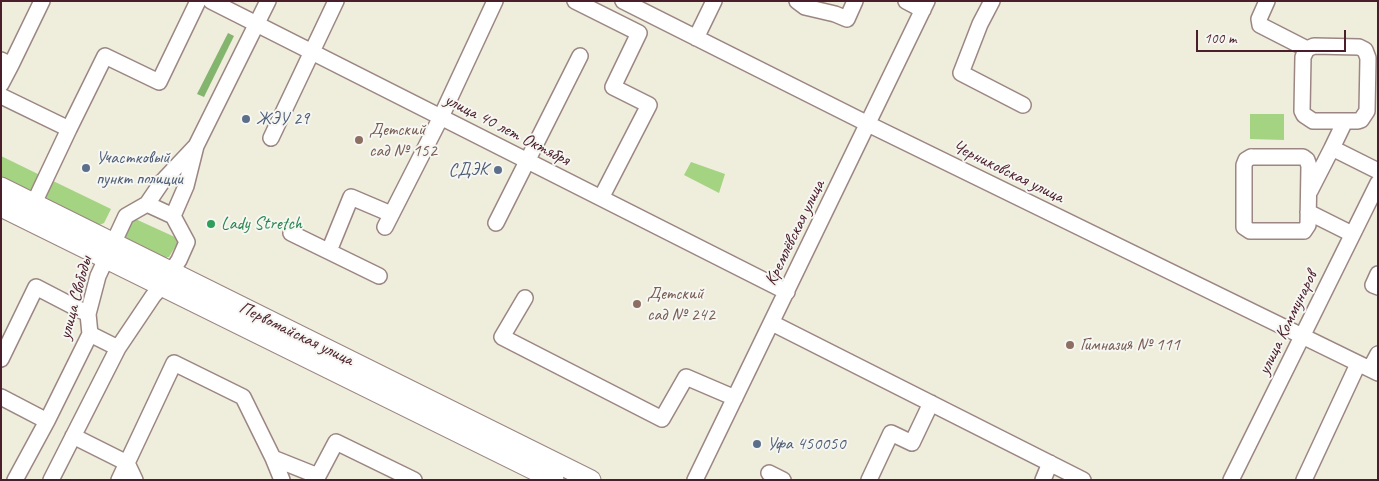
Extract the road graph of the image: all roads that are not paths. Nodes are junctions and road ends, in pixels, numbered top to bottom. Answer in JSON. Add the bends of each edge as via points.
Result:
{"nodes":[{"id":1,"x":42,"y":1,"type":"edge"},
{"id":2,"x":198,"y":1,"type":"edge"},
{"id":3,"x":211,"y":1,"type":"edge"},
{"id":4,"x":268,"y":1,"type":"edge"},
{"id":5,"x":336,"y":1,"type":"edge"},
{"id":6,"x":495,"y":1,"type":"edge"},
{"id":7,"x":576,"y":1,"type":"edge"},
{"id":8,"x":623,"y":1,"type":"edge"},
{"id":9,"x":714,"y":1,"type":"edge"},
{"id":10,"x":797,"y":1,"type":"edge"},
{"id":11,"x":855,"y":1,"type":"edge"},
{"id":12,"x":906,"y":1,"type":"edge"},
{"id":13,"x":992,"y":1,"type":"edge"},
{"id":14,"x":1267,"y":1,"type":"edge"},
{"id":15,"x":925,"y":6,"type":"edge"},
{"id":16,"x":257,"y":24,"type":"junction"},
{"id":17,"x":696,"y":38,"type":"junction"},
{"id":18,"x":1307,"y":49,"type":"junction"},
{"id":19,"x":312,"y":52,"type":"junction"},
{"id":20,"x":580,"y":56,"type":"dead end"},
{"id":21,"x":6,"y":62,"type":"edge"},
{"id":22,"x":1,"y":84,"type":"edge"},
{"id":23,"x":1372,"y":92,"type":"edge"},
{"id":24,"x":1,"y":96,"type":"edge"},
{"id":25,"x":1023,"y":105,"type":"dead end"},
{"id":26,"x":441,"y":117,"type":"junction"},
{"id":27,"x":1345,"y":121,"type":"junction"},
{"id":28,"x":868,"y":124,"type":"junction"},
{"id":29,"x":69,"y":129,"type":"junction"},
{"id":30,"x":272,"y":138,"type":"dead end"},
{"id":31,"x":196,"y":146,"type":"junction"},
{"id":32,"x":1332,"y":148,"type":"junction"},
{"id":33,"x":527,"y":161,"type":"junction"},
{"id":34,"x":1378,"y":171,"type":"edge"},
{"id":35,"x":1378,"y":183,"type":"edge"},
{"id":36,"x":1,"y":187,"type":"edge"},
{"id":37,"x":1308,"y":195,"type":"junction"},
{"id":38,"x":601,"y":198,"type":"junction"},
{"id":39,"x":34,"y":203,"type":"junction"},
{"id":40,"x":147,"y":204,"type":"junction"},
{"id":41,"x":1,"y":207,"type":"edge"},
{"id":42,"x":1308,"y":212,"type":"junction"},
{"id":43,"x":173,"y":216,"type":"junction"},
{"id":44,"x":496,"y":223,"type":"dead end"},
{"id":45,"x":291,"y":233,"type":"dead end"},
{"id":46,"x":1352,"y":234,"type":"junction"},
{"id":47,"x":109,"y":250,"type":"junction"},
{"id":48,"x":329,"y":251,"type":"junction"},
{"id":49,"x":1378,"y":274,"type":"edge"},
{"id":50,"x":379,"y":276,"type":"dead end"},
{"id":51,"x":167,"y":279,"type":"junction"},
{"id":52,"x":1378,"y":287,"type":"edge"},
{"id":53,"x":787,"y":292,"type":"junction"},
{"id":54,"x":525,"y":298,"type":"dead end"},
{"id":55,"x":88,"y":314,"type":"junction"},
{"id":56,"x":772,"y":323,"type":"junction"},
{"id":57,"x":90,"y":334,"type":"junction"},
{"id":58,"x":1302,"y":336,"type":"junction"},
{"id":59,"x":118,"y":348,"type":"junction"},
{"id":60,"x":1378,"y":354,"type":"edge"},
{"id":61,"x":1,"y":359,"type":"edge"},
{"id":62,"x":1369,"y":369,"type":"edge"},
{"id":63,"x":1,"y":397,"type":"edge"},
{"id":64,"x":735,"y":398,"type":"junction"},
{"id":65,"x":931,"y":403,"type":"junction"},
{"id":66,"x":47,"y":421,"type":"junction"},
{"id":67,"x":72,"y":436,"type":"junction"},
{"id":68,"x":272,"y":458,"type":"junction"},
{"id":69,"x":127,"y":463,"type":"junction"},
{"id":70,"x":1050,"y":463,"type":"junction"},
{"id":71,"x":550,"y":479,"type":"edge"},
{"id":72,"x":15,"y":480,"type":"edge"},
{"id":73,"x":52,"y":480,"type":"edge"},
{"id":74,"x":119,"y":480,"type":"edge"},
{"id":75,"x":135,"y":480,"type":"edge"},
{"id":76,"x":282,"y":480,"type":"edge"},
{"id":77,"x":414,"y":480,"type":"edge"},
{"id":78,"x":591,"y":480,"type":"edge"},
{"id":79,"x":695,"y":480,"type":"edge"},
{"id":80,"x":869,"y":480,"type":"edge"},
{"id":81,"x":1043,"y":480,"type":"edge"},
{"id":82,"x":1083,"y":480,"type":"edge"},
{"id":83,"x":1231,"y":480,"type":"edge"},
{"id":84,"x":1304,"y":480,"type":"edge"}],
"edges":[{"from":1,"to":21,"type":"street"},
{"from":2,"to":29,"type":"street","via":[[159,82],[105,56]]},
{"from":3,"to":16,"type":"street","name":"улица 40 лет Октября"},
{"from":4,"to":16,"type":"street","name":"улица Свободы"},
{"from":5,"to":19,"type":"street"},
{"from":6,"to":26,"type":"street"},
{"from":7,"to":38,"type":"street","via":[[639,33],[613,87],[649,105]]},
{"from":8,"to":17,"type":"street","name":"Черниковская улица"},
{"from":9,"to":17,"type":"street"},
{"from":10,"to":11,"type":"street","via":[[805,7],[847,20]]},
{"from":12,"to":15,"type":"street"},
{"from":13,"to":25,"type":"street","via":[[961,73]]},
{"from":14,"to":18,"type":"street","via":[[1259,19],[1260,25]]},
{"from":15,"to":28,"type":"street","name":"Кремлёвская улица"},
{"from":16,"to":19,"type":"street","name":"улица 40 лет Октября"},
{"from":16,"to":31,"type":"street","name":"улица Свободы"},
{"from":17,"to":28,"type":"street","name":"Черниковская улица"},
{"from":18,"to":23,"type":"street","via":[[1314,46],[1361,47],[1368,58]]},
{"from":18,"to":27,"type":"street","via":[[1303,57],[1304,115],[1314,120]]},
{"from":19,"to":26,"type":"street","name":"улица 40 лет Октября"},
{"from":19,"to":30,"type":"street"},
{"from":20,"to":33,"type":"street"},
{"from":21,"to":22,"type":"street"},
{"from":23,"to":27,"type":"street","via":[[1365,116],[1358,121]]},
{"from":24,"to":29,"type":"street"},
{"from":26,"to":33,"type":"street","name":"улица 40 лет Октября"},
{"from":26,"to":48,"type":"street","via":[[388,221],[351,197]]},
{"from":27,"to":32,"type":"street"},
{"from":28,"to":53,"type":"street","name":"Кремлёвская улица"},
{"from":28,"to":58,"type":"street","name":"Черниковская улица"},
{"from":29,"to":39,"type":"street"},
{"from":31,"to":40,"type":"street","name":"улица Свободы","via":[[162,182]]},
{"from":31,"to":43,"type":"street","name":"улица Свободы","via":[[186,186]]},
{"from":32,"to":34,"type":"street"},
{"from":32,"to":37,"type":"street"},
{"from":33,"to":38,"type":"street","name":"улица 40 лет Октября"},
{"from":33,"to":44,"type":"street"},
{"from":35,"to":46,"type":"street","name":"улица Коммунаров"},
{"from":36,"to":39,"type":"main road","name":"Первомайская улица"},
{"from":37,"to":42,"type":"street"},
{"from":37,"to":42,"type":"street","via":[[1308,162],[1305,158],[1251,157],[1244,162],[1243,224],[1247,230],[1302,232],[1308,227]]},
{"from":38,"to":53,"type":"street","name":"улица 40 лет Октября"},
{"from":39,"to":47,"type":"main road","name":"Первомайская улица"},
{"from":40,"to":43,"type":"street"},
{"from":40,"to":47,"type":"street","name":"улица Свободы","via":[[126,216]]},
{"from":41,"to":47,"type":"main road","name":"Первомайская улица"},
{"from":42,"to":46,"type":"street"},
{"from":43,"to":51,"type":"street","via":[[187,242]]},
{"from":45,"to":48,"type":"street"},
{"from":46,"to":58,"type":"street","name":"улица Коммунаров"},
{"from":47,"to":51,"type":"main road","name":"Первомайская улица"},
{"from":47,"to":55,"type":"street","name":"улица Свободы"},
{"from":48,"to":50,"type":"street"},
{"from":49,"to":52,"type":"street","via":[[1373,284]]},
{"from":51,"to":59,"type":"street"},
{"from":51,"to":71,"type":"main road","name":"Первомайская улица"},
{"from":51,"to":78,"type":"main road","name":"Первомайская улица"},
{"from":53,"to":56,"type":"street","name":"Кремлёвская улица"},
{"from":54,"to":64,"type":"street","via":[[502,337],[662,419],[686,377]]},
{"from":55,"to":57,"type":"street","name":"улица Свободы"},
{"from":55,"to":61,"type":"street","via":[[36,287]]},
{"from":56,"to":64,"type":"street","name":"Кремлёвская улица"},
{"from":56,"to":65,"type":"street"},
{"from":57,"to":59,"type":"street"},
{"from":57,"to":66,"type":"street","name":"улица Свободы"},
{"from":58,"to":62,"type":"street","name":"Черниковская улица"},
{"from":58,"to":83,"type":"street","name":"улица Коммунаров"},
{"from":59,"to":67,"type":"street"},
{"from":60,"to":62,"type":"street"},
{"from":62,"to":84,"type":"street"},
{"from":63,"to":66,"type":"street"},
{"from":64,"to":79,"type":"street","name":"Кремлёвская улица"},
{"from":65,"to":70,"type":"street"},
{"from":65,"to":80,"type":"street","via":[[912,443],[891,433]]},
{"from":66,"to":72,"type":"street","name":"улица Свободы"},
{"from":67,"to":69,"type":"street"},
{"from":67,"to":73,"type":"street"},
{"from":68,"to":69,"type":"street","via":[[243,397],[174,363]]},
{"from":68,"to":76,"type":"street"},
{"from":68,"to":77,"type":"street","via":[[318,476],[336,442]]},
{"from":69,"to":74,"type":"street"},
{"from":69,"to":75,"type":"street"},
{"from":70,"to":81,"type":"street"},
{"from":70,"to":82,"type":"street"}]}
